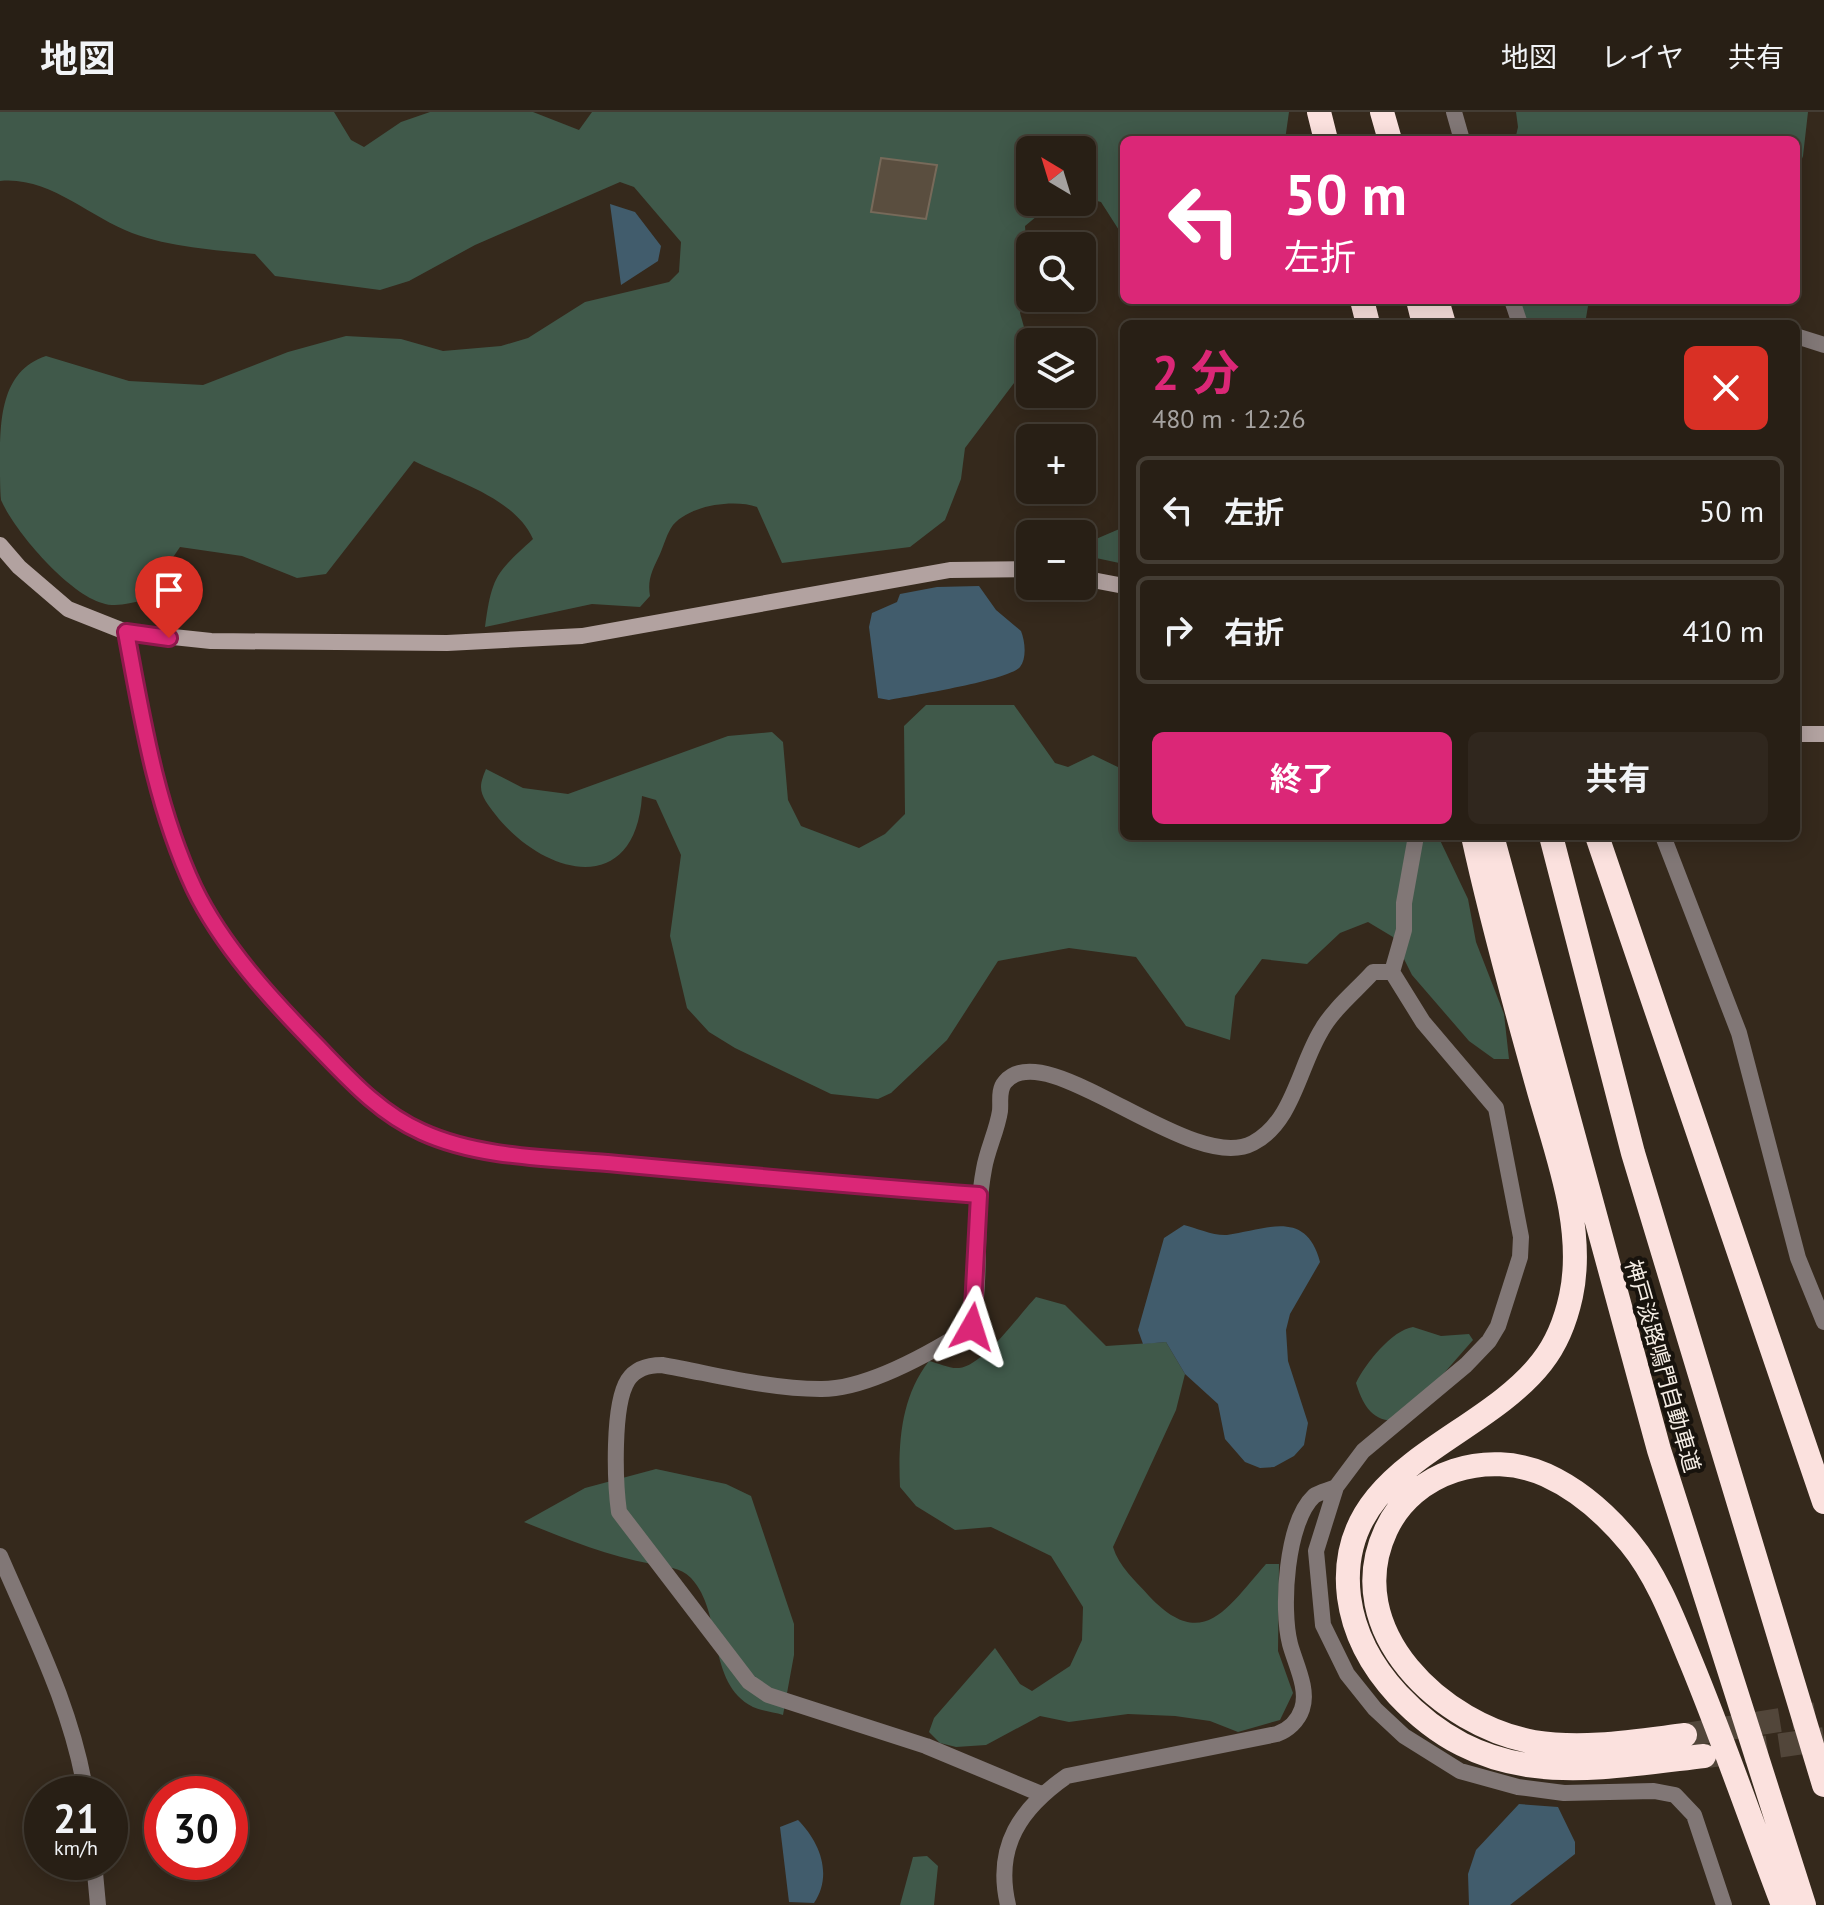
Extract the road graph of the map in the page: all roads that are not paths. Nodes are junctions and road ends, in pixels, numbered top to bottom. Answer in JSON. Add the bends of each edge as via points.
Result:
{"nodes":[{"id":1,"x":1319,"y":112,"type":"edge"},
{"id":2,"x":1375,"y":112,"type":"edge"},
{"id":3,"x":1382,"y":112,"type":"edge"},
{"id":4,"x":1454,"y":112,"type":"edge"},
{"id":5,"x":1325,"y":136,"type":"edge"},
{"id":6,"x":1380,"y":136,"type":"edge"},
{"id":7,"x":1389,"y":136,"type":"edge"},
{"id":8,"x":1461,"y":136,"type":"edge"},
{"id":9,"x":1800,"y":337,"type":"edge"},
{"id":10,"x":1824,"y":345,"type":"edge"},
{"id":11,"x":0,"y":545,"type":"edge"},
{"id":12,"x":1016,"y":569,"type":"edge"},
{"id":13,"x":1096,"y":581,"type":"edge"},
{"id":14,"x":1120,"y":585,"type":"edge"},
{"id":15,"x":126,"y":632,"type":"junction"},
{"id":16,"x":1800,"y":734,"type":"edge"},
{"id":17,"x":1824,"y":734,"type":"edge"},
{"id":18,"x":1415,"y":840,"type":"edge"},
{"id":19,"x":1474,"y":840,"type":"edge"},
{"id":20,"x":1493,"y":840,"type":"edge"},
{"id":21,"x":1552,"y":840,"type":"edge"},
{"id":22,"x":1598,"y":840,"type":"edge"},
{"id":23,"x":1665,"y":840,"type":"edge"},
{"id":24,"x":1392,"y":972,"type":"junction"},
{"id":25,"x":979,"y":1195,"type":"junction"},
{"id":26,"x":1824,"y":1322,"type":"edge"},
{"id":27,"x":1336,"y":1487,"type":"junction"},
{"id":28,"x":1824,"y":1502,"type":"edge"},
{"id":29,"x":0,"y":1556,"type":"edge"},
{"id":30,"x":1685,"y":1735,"type":"tunnel mouth"},
{"id":31,"x":1704,"y":1756,"type":"tunnel mouth"},
{"id":32,"x":83,"y":1776,"type":"edge"},
{"id":33,"x":1824,"y":1785,"type":"edge"},
{"id":34,"x":1041,"y":1794,"type":"junction"},
{"id":35,"x":96,"y":1880,"type":"edge"},
{"id":36,"x":98,"y":1905,"type":"edge"},
{"id":37,"x":1008,"y":1905,"type":"edge"},
{"id":38,"x":1724,"y":1905,"type":"edge"},
{"id":39,"x":1783,"y":1905,"type":"edge"},
{"id":40,"x":1804,"y":1905,"type":"edge"}],
"edges":[{"from":1,"to":5,"type":"highway"},
{"from":2,"to":6,"type":"highway"},
{"from":3,"to":7,"type":"highway"},
{"from":4,"to":8,"type":"street"},
{"from":9,"to":10,"type":"street"},
{"from":11,"to":15,"type":"street","via":[[68,609]]},
{"from":12,"to":15,"type":"street","via":[[950,570],[582,636],[447,643],[211,641]]},
{"from":13,"to":14,"type":"street"},
{"from":15,"to":25,"type":"street","via":[[150,756],[195,888],[226,940],[297,1026],[391,1116],[463,1146]]},
{"from":16,"to":17,"type":"street"},
{"from":18,"to":24,"type":"street","via":[[1404,930]]},
{"from":19,"to":31,"type":"highway","via":[[1571,1210],[1572,1293],[1543,1362],[1514,1391],[1402,1470],[1371,1505],[1349,1561],[1352,1618],[1386,1682],[1417,1715],[1491,1759],[1570,1770]]},
{"from":20,"to":40,"type":"highway","name":"神戸淡路鳴門自動車道","via":[[1659,1450]]},
{"from":21,"to":33,"type":"highway","name":"神戸淡路鳴門自動車道","via":[[1633,1153]]},
{"from":22,"to":28,"type":"highway"},
{"from":23,"to":26,"type":"street","via":[[1739,1033],[1798,1258]]},
{"from":24,"to":25,"type":"street","via":[[1373,972],[1322,1028],[1280,1120],[1252,1144],[1220,1147],[1190,1140],[1062,1078],[1035,1071],[1012,1076],[1003,1083]]},
{"from":24,"to":27,"type":"street","via":[[1423,1022],[1496,1108],[1521,1246],[1489,1341],[1363,1451]]},
{"from":25,"to":34,"type":"street","via":[[972,1327],[861,1381],[822,1390],[647,1365],[628,1380],[618,1419],[614,1481],[619,1512],[749,1682],[768,1695],[926,1746]]},
{"from":27,"to":34,"type":"street","via":[[1315,1495],[1299,1517],[1291,1545],[1289,1640],[1304,1696],[1302,1709],[1287,1730],[1067,1776]]},
{"from":27,"to":38,"type":"street","via":[[1316,1551],[1318,1601],[1332,1649],[1375,1709],[1404,1736],[1475,1777],[1564,1793],[1675,1795],[1694,1815]]},
{"from":29,"to":32,"type":"street","via":[[63,1701]]},
{"from":30,"to":39,"type":"highway","via":[[1568,1746],[1532,1741],[1474,1722],[1432,1694],[1392,1645],[1375,1588],[1380,1545],[1404,1503],[1449,1471],[1506,1465],[1554,1479],[1611,1522],[1632,1546],[1673,1619]]},
{"from":34,"to":37,"type":"street","via":[[1015,1828],[1004,1866]]},
{"from":35,"to":36,"type":"street"}]}
